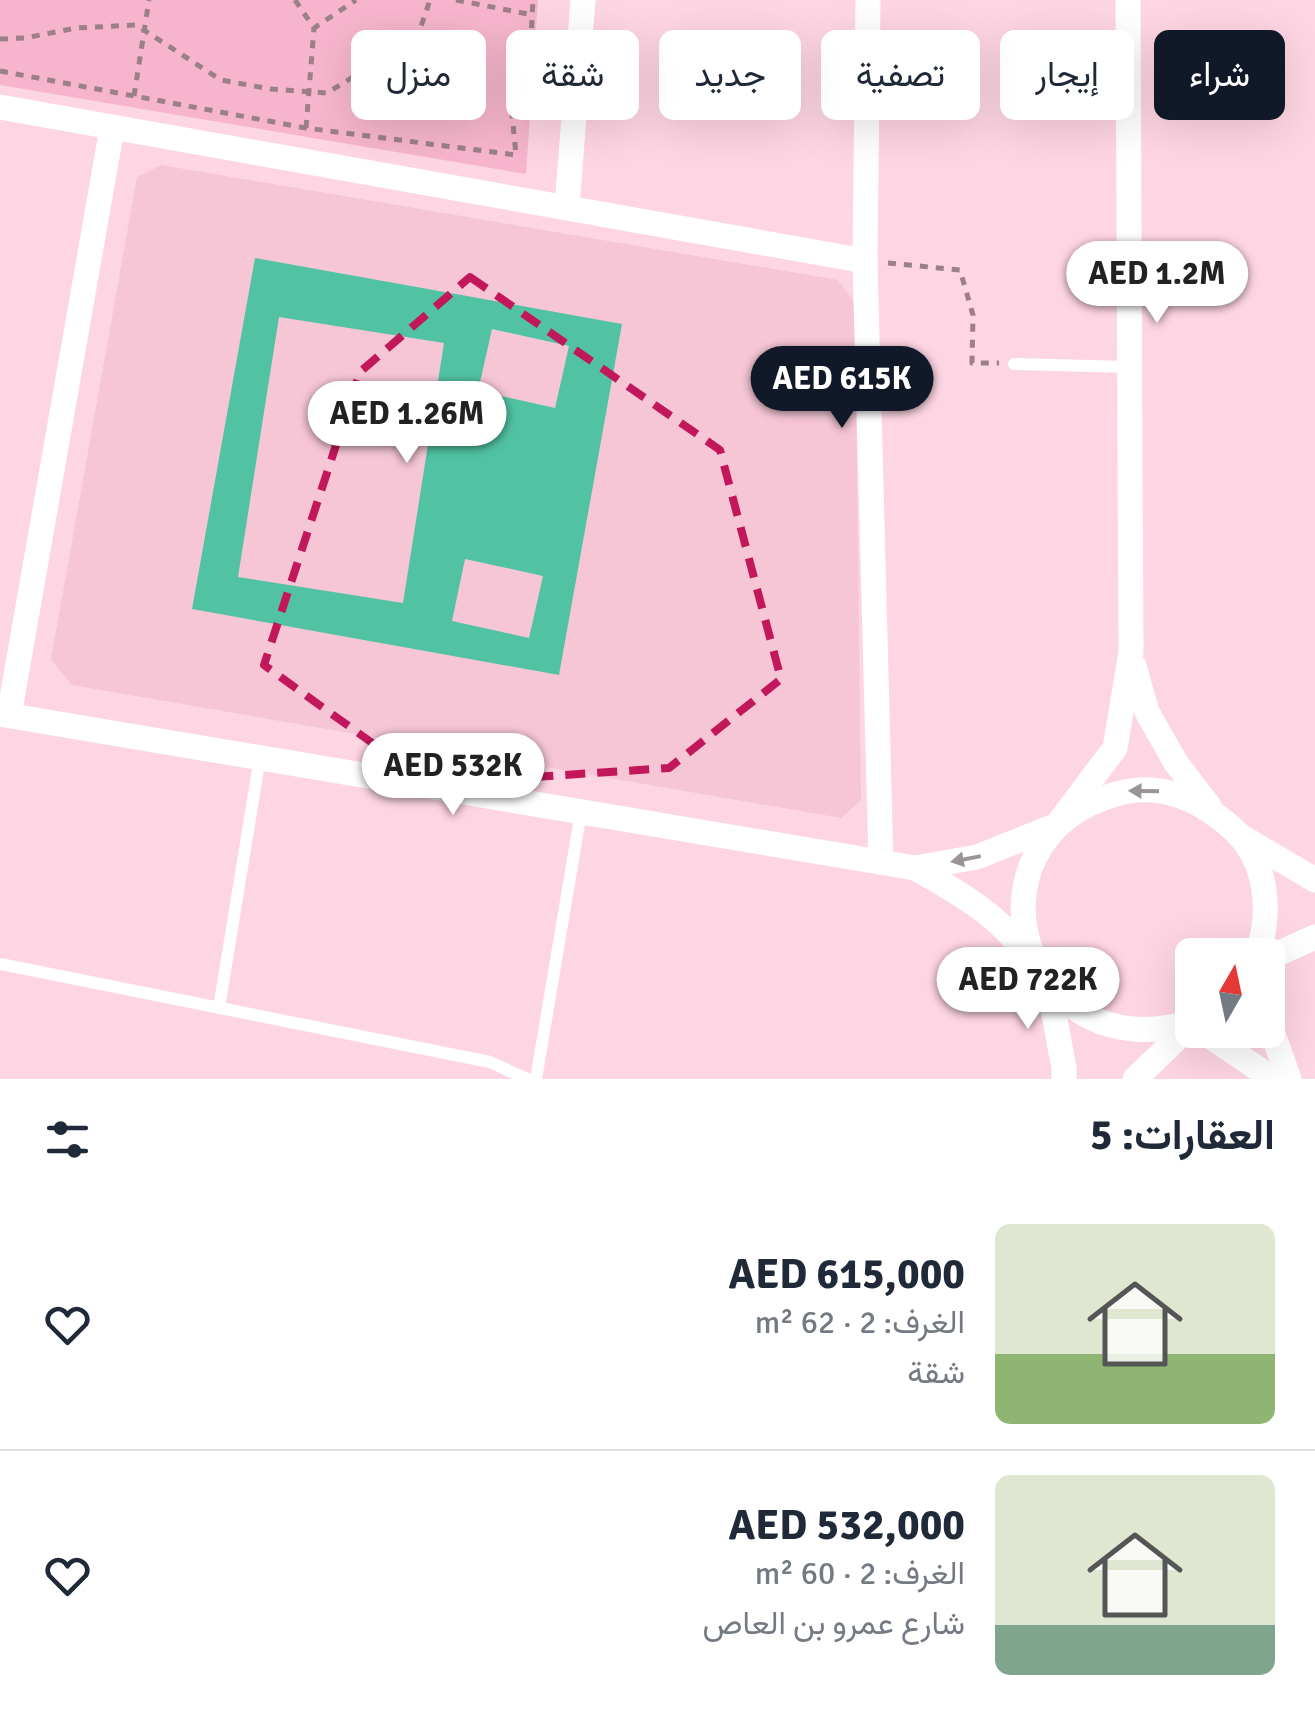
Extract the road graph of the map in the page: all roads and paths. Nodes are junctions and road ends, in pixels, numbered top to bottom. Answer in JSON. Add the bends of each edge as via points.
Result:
{"nodes":[{"id":1,"x":150,"y":0,"type":"edge"},
{"id":2,"x":295,"y":0,"type":"edge"},
{"id":3,"x":356,"y":0,"type":"edge"},
{"id":4,"x":430,"y":0,"type":"edge"},
{"id":5,"x":456,"y":0,"type":"edge"},
{"id":6,"x":533,"y":0,"type":"edge"},
{"id":7,"x":583,"y":0,"type":"edge"},
{"id":8,"x":868,"y":0,"type":"edge"},
{"id":9,"x":1128,"y":0,"type":"edge"},
{"id":10,"x":532,"y":14,"type":"junction"},
{"id":11,"x":314,"y":28,"type":"junction"},
{"id":12,"x":144,"y":30,"type":"junction"},
{"id":13,"x":0,"y":39,"type":"edge"},
{"id":14,"x":0,"y":70,"type":"edge"},
{"id":15,"x":307,"y":92,"type":"junction"},
{"id":16,"x":134,"y":96,"type":"junction"},
{"id":17,"x":0,"y":107,"type":"edge"},
{"id":18,"x":112,"y":128,"type":"junction"},
{"id":19,"x":306,"y":128,"type":"junction"},
{"id":20,"x":567,"y":207,"type":"junction"},
{"id":21,"x":865,"y":260,"type":"junction"},
{"id":22,"x":1014,"y":364,"type":"joint"},
{"id":23,"x":1129,"y":367,"type":"junction"},
{"id":24,"x":1130,"y":652,"type":"junction"},
{"id":25,"x":4,"y":714,"type":"edge"},
{"id":26,"x":260,"y":758,"type":"junction"},
{"id":27,"x":1211,"y":808,"type":"junction"},
{"id":28,"x":581,"y":812,"type":"junction"},
{"id":29,"x":1057,"y":825,"type":"junction"},
{"id":30,"x":1242,"y":837,"type":"junction"},
{"id":31,"x":881,"y":862,"type":"junction"},
{"id":32,"x":915,"y":868,"type":"junction"},
{"id":33,"x":1315,"y":880,"type":"edge"},
{"id":34,"x":1315,"y":937,"type":"edge"},
{"id":35,"x":1263,"y":938,"type":"edge"},
{"id":36,"x":1285,"y":950,"type":"edge"},
{"id":37,"x":0,"y":964,"type":"edge"},
{"id":38,"x":1044,"y":980,"type":"junction"},
{"id":39,"x":219,"y":1008,"type":"junction"},
{"id":40,"x":1175,"y":1028,"type":"edge"},
{"id":41,"x":1175,"y":1042,"type":"edge"},
{"id":42,"x":1228,"y":1048,"type":"edge"},
{"id":43,"x":1278,"y":1048,"type":"edge"},
{"id":44,"x":526,"y":1079,"type":"edge"},
{"id":45,"x":536,"y":1079,"type":"edge"},
{"id":46,"x":1064,"y":1079,"type":"edge"},
{"id":47,"x":1135,"y":1079,"type":"edge"},
{"id":48,"x":1273,"y":1079,"type":"edge"},
{"id":49,"x":1289,"y":1079,"type":"edge"}],
"edges":[{"from":1,"to":12,"type":"path"},
{"from":2,"to":11,"type":"path"},
{"from":3,"to":11,"type":"path"},
{"from":4,"to":15,"type":"path","via":[[417,38],[327,93]]},
{"from":5,"to":10,"type":"path"},
{"from":6,"to":10,"type":"path"},
{"from":7,"to":20,"type":"street"},
{"from":8,"to":21,"type":"street"},
{"from":9,"to":23,"type":"street"},
{"from":10,"to":19,"type":"path","via":[[528,95],[512,114],[516,154]]},
{"from":11,"to":15,"type":"path"},
{"from":12,"to":13,"type":"path","via":[[76,28]]},
{"from":12,"to":15,"type":"path","via":[[222,80]]},
{"from":12,"to":16,"type":"path"},
{"from":14,"to":16,"type":"path"},
{"from":15,"to":19,"type":"path"},
{"from":16,"to":19,"type":"path"},
{"from":17,"to":18,"type":"street"},
{"from":18,"to":20,"type":"street"},
{"from":18,"to":25,"type":"street"},
{"from":20,"to":21,"type":"street"},
{"from":21,"to":22,"type":"path","via":[[960,270],[973,315],[972,362]]},
{"from":21,"to":31,"type":"street"},
{"from":22,"to":23,"type":"lane"},
{"from":23,"to":24,"type":"street"},
{"from":24,"to":27,"type":"street","via":[[1147,712]]},
{"from":24,"to":29,"type":"street","via":[[1114,748]]},
{"from":25,"to":26,"type":"street"},
{"from":26,"to":28,"type":"street"},
{"from":26,"to":39,"type":"lane"},
{"from":27,"to":29,"type":"street","one_way":true,"via":[[1172,792],[1131,789],[1091,801]]},
{"from":27,"to":30,"type":"street"},
{"from":28,"to":31,"type":"street"},
{"from":28,"to":45,"type":"lane"},
{"from":29,"to":32,"type":"street","one_way":true,"via":[[976,858]]},
{"from":29,"to":38,"type":"street","via":[[1033,860],[1022,900],[1026,941]]},
{"from":30,"to":33,"type":"street"},
{"from":30,"to":35,"type":"street","via":[[1266,900]]},
{"from":31,"to":32,"type":"street"},
{"from":32,"to":38,"type":"street","via":[[998,921]]},
{"from":34,"to":36,"type":"street"},
{"from":37,"to":39,"type":"lane"},
{"from":38,"to":40,"type":"street","via":[[1072,1009],[1110,1027]]},
{"from":38,"to":46,"type":"street"},
{"from":39,"to":44,"type":"lane","via":[[490,1062]]},
{"from":41,"to":47,"type":"street"},
{"from":42,"to":48,"type":"street"},
{"from":43,"to":49,"type":"street"}]}
